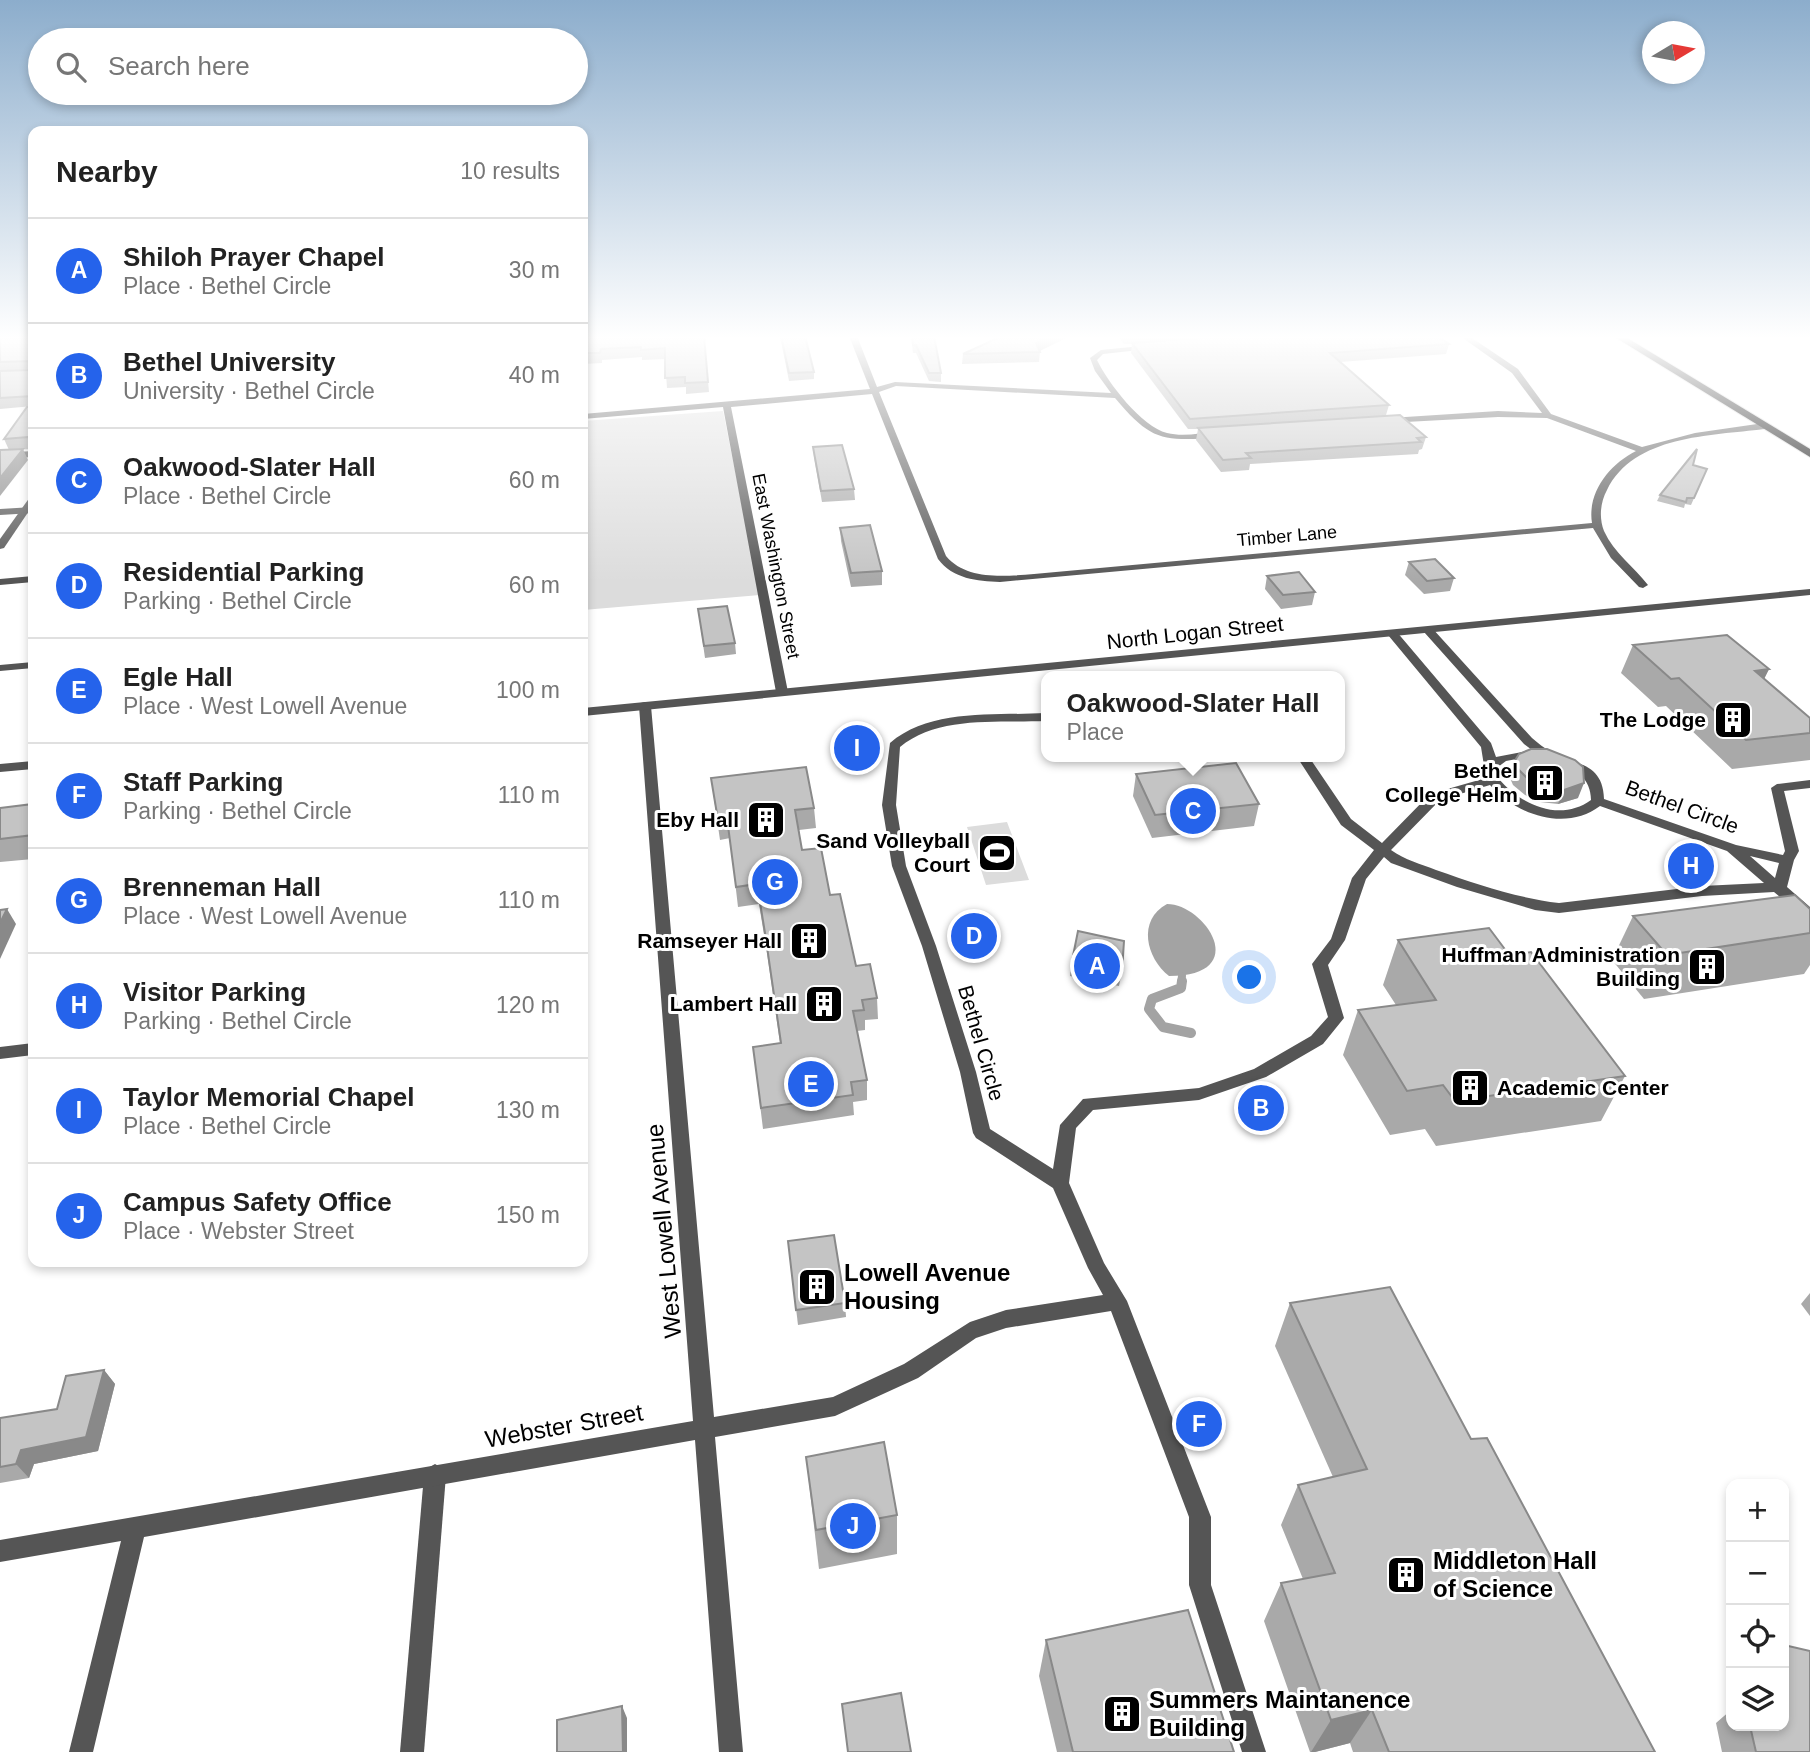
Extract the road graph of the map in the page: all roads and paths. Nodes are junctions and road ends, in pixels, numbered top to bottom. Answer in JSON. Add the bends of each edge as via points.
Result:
{"nodes":[{"id":1,"x":729,"y":418,"type":"edge"},
{"id":2,"x":886,"y":418,"type":"edge"},
{"id":3,"x":1136,"y":418,"type":"edge"},
{"id":4,"x":1442,"y":418,"type":"edge"},
{"id":5,"x":1553,"y":418,"type":"edge"},
{"id":6,"x":1751,"y":418,"type":"edge"},
{"id":7,"x":1378,"y":422,"type":"edge"},
{"id":8,"x":1764,"y":426,"type":"junction"},
{"id":9,"x":1231,"y":433,"type":"edge"},
{"id":10,"x":1642,"y":450,"type":"junction"},
{"id":11,"x":28,"y":454,"type":"edge"},
{"id":12,"x":1810,"y":454,"type":"edge"},
{"id":13,"x":0,"y":456,"type":"edge"},
{"id":14,"x":28,"y":510,"type":"edge"},
{"id":15,"x":28,"y":511,"type":"edge"},
{"id":16,"x":0,"y":512,"type":"edge"},
{"id":17,"x":1598,"y":525,"type":"junction"},
{"id":18,"x":0,"y":546,"type":"edge"},
{"id":19,"x":28,"y":579,"type":"edge"},
{"id":20,"x":0,"y":582,"type":"edge"},
{"id":21,"x":1643,"y":585,"type":"dead end"},
{"id":22,"x":1810,"y":592,"type":"edge"},
{"id":23,"x":1428,"y":629,"type":"junction"},
{"id":24,"x":1392,"y":633,"type":"junction"},
{"id":25,"x":28,"y":665,"type":"edge"},
{"id":26,"x":0,"y":668,"type":"edge"},
{"id":27,"x":782,"y":692,"type":"junction"},
{"id":28,"x":645,"y":706,"type":"junction"},
{"id":29,"x":588,"y":712,"type":"edge"},
{"id":30,"x":1041,"y":717,"type":"edge"},
{"id":31,"x":1547,"y":755,"type":"junction"},
{"id":32,"x":1306,"y":762,"type":"edge"},
{"id":33,"x":28,"y":765,"type":"edge"},
{"id":34,"x":0,"y":768,"type":"edge"},
{"id":35,"x":1493,"y":773,"type":"junction"},
{"id":36,"x":1810,"y":784,"type":"edge"},
{"id":37,"x":1598,"y":801,"type":"junction"},
{"id":38,"x":1732,"y":848,"type":"junction"},
{"id":39,"x":1384,"y":850,"type":"junction"},
{"id":40,"x":1787,"y":860,"type":"junction"},
{"id":41,"x":1780,"y":887,"type":"junction"},
{"id":42,"x":1810,"y":915,"type":"edge"},
{"id":43,"x":28,"y":1050,"type":"edge"},
{"id":44,"x":0,"y":1053,"type":"edge"},
{"id":45,"x":1060,"y":1183,"type":"junction"},
{"id":46,"x":1117,"y":1301,"type":"junction"},
{"id":47,"x":705,"y":1429,"type":"junction"},
{"id":48,"x":435,"y":1475,"type":"junction"},
{"id":49,"x":135,"y":1527,"type":"junction"},
{"id":50,"x":0,"y":1551,"type":"edge"},
{"id":51,"x":81,"y":1752,"type":"edge"},
{"id":52,"x":412,"y":1752,"type":"edge"},
{"id":53,"x":731,"y":1752,"type":"edge"},
{"id":54,"x":1255,"y":1752,"type":"edge"}],
"edges":[{"from":1,"to":27,"type":"street","name":"East Washington Street"},
{"from":2,"to":17,"type":"street","name":"Timber Lane","via":[[944,562],[978,578]]},
{"from":3,"to":9,"type":"street","via":[[1157,434]]},
{"from":4,"to":7,"type":"street"},
{"from":5,"to":10,"type":"street"},
{"from":6,"to":8,"type":"main road"},
{"from":8,"to":10,"type":"street","via":[[1698,435]]},
{"from":8,"to":12,"type":"main road"},
{"from":10,"to":17,"type":"street","via":[[1604,482]]},
{"from":11,"to":13,"type":"street"},
{"from":14,"to":16,"type":"street"},
{"from":15,"to":18,"type":"street"},
{"from":17,"to":21,"type":"street","via":[[1604,539]]},
{"from":19,"to":20,"type":"street"},
{"from":22,"to":23,"type":"street","name":"North Logan Street"},
{"from":23,"to":24,"type":"street","name":"North Logan Street"},
{"from":23,"to":31,"type":"street","name":"Bethel Circle","via":[[1528,741]]},
{"from":24,"to":27,"type":"street","name":"North Logan Street"},
{"from":24,"to":35,"type":"street","name":"Bethel Circle","via":[[1487,746]]},
{"from":25,"to":26,"type":"street"},
{"from":27,"to":28,"type":"street","name":"North Logan Street"},
{"from":28,"to":29,"type":"street","name":"North Logan Street"},
{"from":28,"to":47,"type":"street","name":"West Lowell Avenue"},
{"from":30,"to":45,"type":"street","name":"Bethel Circle","via":[[930,726],[900,739],[891,758],[889,805],[899,866],[929,946],[982,1133]]},
{"from":31,"to":35,"type":"street","name":"Bethel Circle","via":[[1508,755]]},
{"from":31,"to":37,"type":"street","name":"Bethel Circle","via":[[1588,774],[1599,792]]},
{"from":32,"to":39,"type":"street","via":[[1346,822]]},
{"from":33,"to":34,"type":"street"},
{"from":35,"to":37,"type":"street","name":"Bethel Circle","via":[[1510,798],[1539,811],[1572,814]]},
{"from":35,"to":39,"type":"street","name":"Bethel Circle","via":[[1435,797]]},
{"from":36,"to":40,"type":"street","via":[[1777,788],[1792,851]]},
{"from":37,"to":38,"type":"street","name":"Bethel Circle"},
{"from":38,"to":40,"type":"street"},
{"from":38,"to":41,"type":"street","name":"Bethel Circle"},
{"from":39,"to":41,"type":"street","via":[[1396,860],[1462,884],[1559,908]]},
{"from":39,"to":45,"type":"street","name":"Bethel Circle","via":[[1359,878],[1338,940],[1320,964],[1336,1018],[1317,1040],[1260,1073],[1209,1091],[1090,1104],[1068,1125]]},
{"from":40,"to":41,"type":"street"},
{"from":41,"to":42,"type":"street","name":"Bethel Circle"},
{"from":43,"to":44,"type":"street"},
{"from":45,"to":46,"type":"street","via":[[1097,1268]]},
{"from":46,"to":47,"type":"street","name":"Webster Street","via":[[1006,1319],[970,1331],[911,1371],[839,1405]]},
{"from":46,"to":54,"type":"street","via":[[1200,1517],[1200,1586]]},
{"from":47,"to":48,"type":"street","name":"Webster Street"},
{"from":47,"to":53,"type":"street","name":"West Lowell Avenue"},
{"from":48,"to":49,"type":"street","name":"Webster Street"},
{"from":48,"to":52,"type":"street"},
{"from":49,"to":50,"type":"street","name":"Webster Street"},
{"from":49,"to":51,"type":"street"}]}
